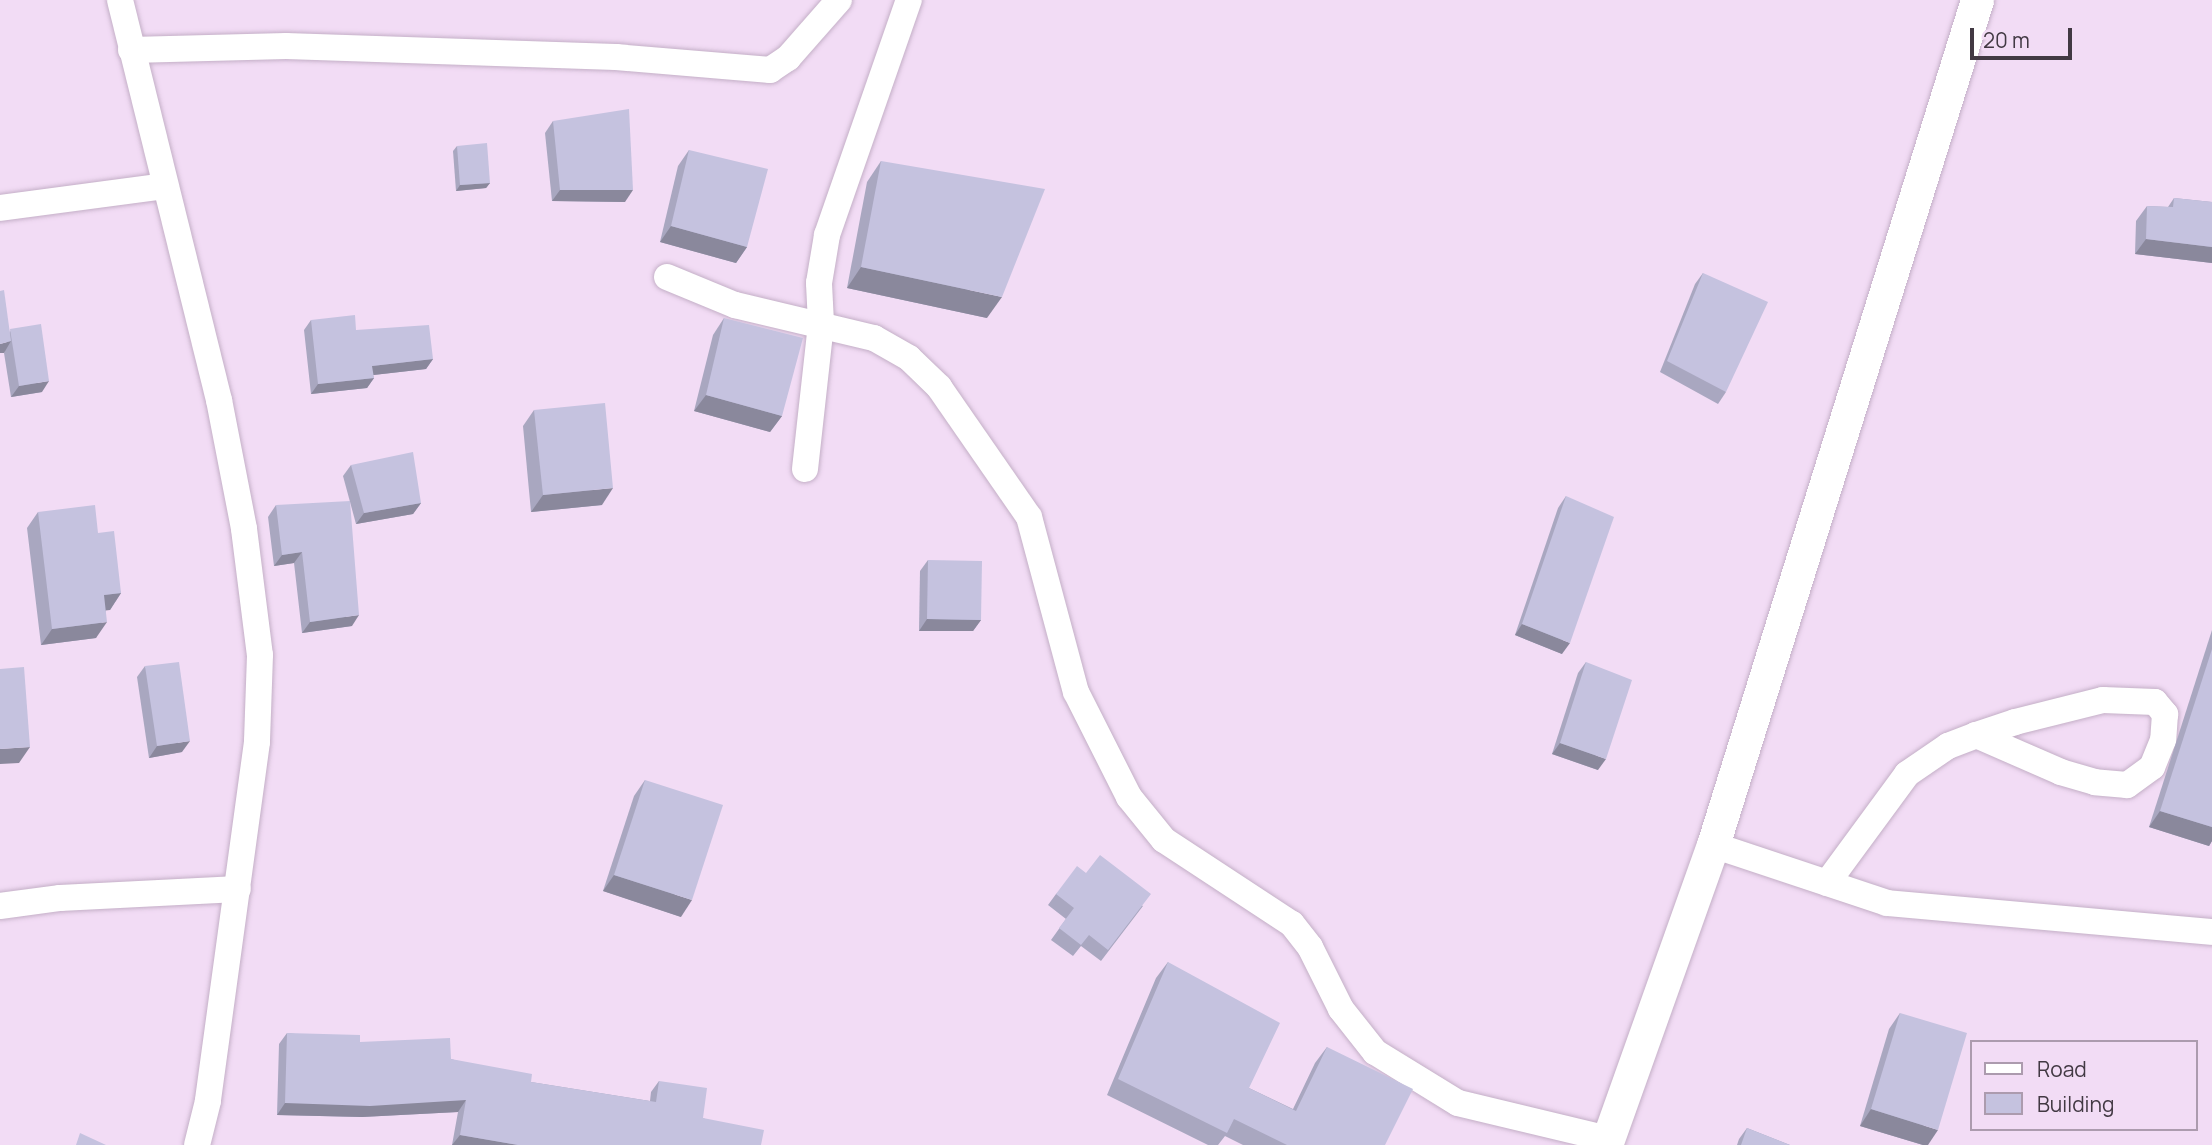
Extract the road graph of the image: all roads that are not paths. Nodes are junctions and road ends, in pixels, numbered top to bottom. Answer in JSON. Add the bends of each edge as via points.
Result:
{"nodes":[{"id":1,"x":120,"y":0,"type":"edge"},
{"id":2,"x":839,"y":0,"type":"edge"},
{"id":3,"x":909,"y":0,"type":"edge"},
{"id":4,"x":1978,"y":0,"type":"edge"},
{"id":5,"x":131,"y":50,"type":"junction"},
{"id":6,"x":165,"y":186,"type":"junction"},
{"id":7,"x":0,"y":208,"type":"edge"},
{"id":8,"x":667,"y":277,"type":"dead end"},
{"id":9,"x":821,"y":323,"type":"junction"},
{"id":10,"x":805,"y":469,"type":"dead end"},
{"id":11,"x":1976,"y":735,"type":"junction"},
{"id":12,"x":1713,"y":845,"type":"junction"},
{"id":13,"x":1828,"y":883,"type":"junction"},
{"id":14,"x":238,"y":889,"type":"junction"},
{"id":15,"x":0,"y":906,"type":"edge"},
{"id":16,"x":2212,"y":932,"type":"edge"},
{"id":17,"x":1607,"y":1142,"type":"edge"},
{"id":18,"x":197,"y":1145,"type":"edge"}],
"edges":[{"from":1,"to":5,"type":"street"},
{"from":2,"to":5,"type":"street","via":[[788,58],[770,70],[616,57],[286,46]]},
{"from":3,"to":9,"type":"street","via":[[827,235],[819,283]]},
{"from":4,"to":12,"type":"street"},
{"from":5,"to":6,"type":"street"},
{"from":6,"to":7,"type":"street"},
{"from":6,"to":14,"type":"street","via":[[219,400],[244,529],[260,655],[257,742]]},
{"from":8,"to":9,"type":"street","via":[[736,305]]},
{"from":9,"to":10,"type":"street"},
{"from":9,"to":17,"type":"street","via":[[874,338],[909,358],[939,387],[1021,506],[1049,583],[1076,692],[1129,797],[1164,840],[1292,924],[1310,947],[1341,1009],[1375,1052],[1458,1103]]},
{"from":11,"to":11,"type":"street","via":[[2103,700],[2155,702],[2165,714],[2163,740],[2152,767],[2127,785],[2061,772]]},
{"from":11,"to":13,"type":"street","via":[[1948,746],[1907,774]]},
{"from":12,"to":13,"type":"street"},
{"from":12,"to":17,"type":"street"},
{"from":13,"to":16,"type":"street","via":[[1887,903]]},
{"from":14,"to":15,"type":"street","via":[[60,898]]},
{"from":14,"to":18,"type":"street"}]}
